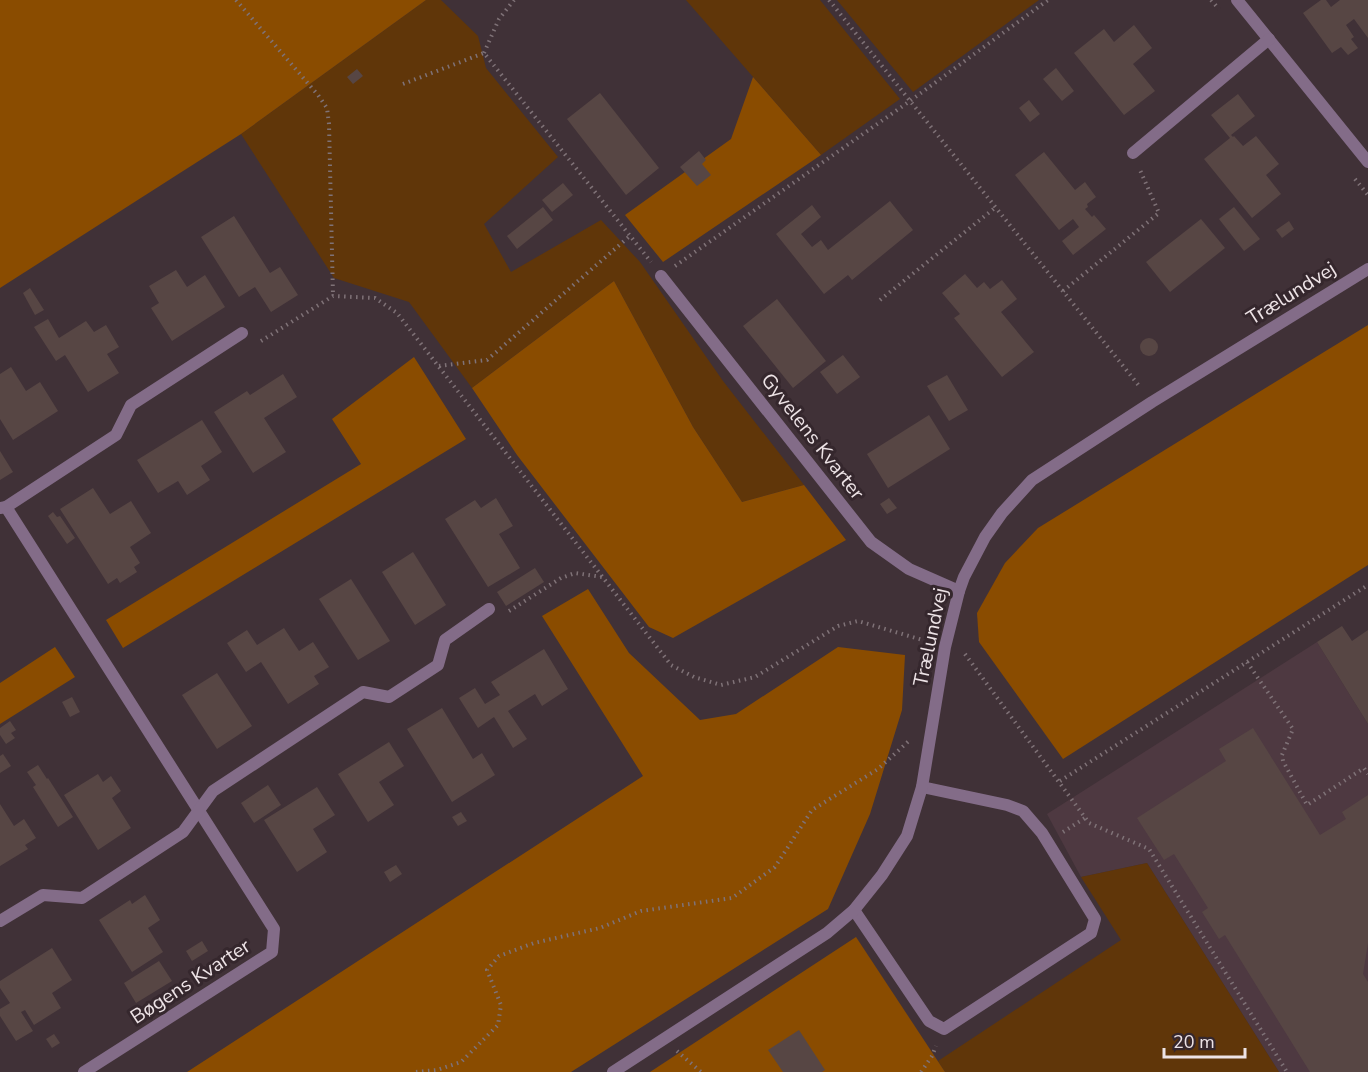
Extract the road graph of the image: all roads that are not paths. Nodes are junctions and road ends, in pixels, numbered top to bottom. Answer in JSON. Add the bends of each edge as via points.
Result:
{"nodes":[{"id":1,"x":1236,"y":0,"type":"edge"},
{"id":2,"x":1269,"y":39,"type":"junction"},
{"id":3,"x":1133,"y":153,"type":"road end"},
{"id":4,"x":1367,"y":159,"type":"edge"},
{"id":5,"x":1368,"y":269,"type":"edge"},
{"id":6,"x":661,"y":276,"type":"road end"},
{"id":7,"x":242,"y":333,"type":"road end"},
{"id":8,"x":3,"y":508,"type":"edge"},
{"id":9,"x":959,"y":591,"type":"junction"},
{"id":10,"x":489,"y":609,"type":"road end"},
{"id":11,"x":922,"y":788,"type":"junction"},
{"id":12,"x":198,"y":812,"type":"junction"},
{"id":13,"x":854,"y":910,"type":"junction"},
{"id":14,"x":0,"y":921,"type":"edge"},
{"id":15,"x":84,"y":1072,"type":"edge"},
{"id":16,"x":613,"y":1072,"type":"edge"}],
"edges":[{"from":1,"to":2,"type":"street"},
{"from":2,"to":3,"type":"street"},
{"from":2,"to":4,"type":"street"},
{"from":5,"to":9,"type":"street","name":"Trælundvej","via":[[1032,480],[985,537]]},
{"from":6,"to":9,"type":"street","name":"Gyvelens Kvarter","via":[[871,542],[909,569]]},
{"from":7,"to":8,"type":"street","name":"Bøgens Kvarter","via":[[131,405],[116,435]]},
{"from":8,"to":12,"type":"street","name":"Bøgens Kvarter"},
{"from":9,"to":11,"type":"street","name":"Trælundvej","via":[[945,647]]},
{"from":10,"to":12,"type":"street","via":[[446,640],[438,665],[389,697],[363,692],[213,791]]},
{"from":11,"to":13,"type":"street","name":"Trælundvej","via":[[907,836]]},
{"from":11,"to":13,"type":"street","via":[[1023,811],[1095,919],[1091,933],[944,1029],[928,1021]]},
{"from":12,"to":14,"type":"street","via":[[183,832],[82,898],[43,895]]},
{"from":12,"to":15,"type":"street","name":"Bøgens Kvarter","via":[[274,929],[272,952]]},
{"from":13,"to":16,"type":"street","name":"Trælundvej","via":[[827,933]]}]}
